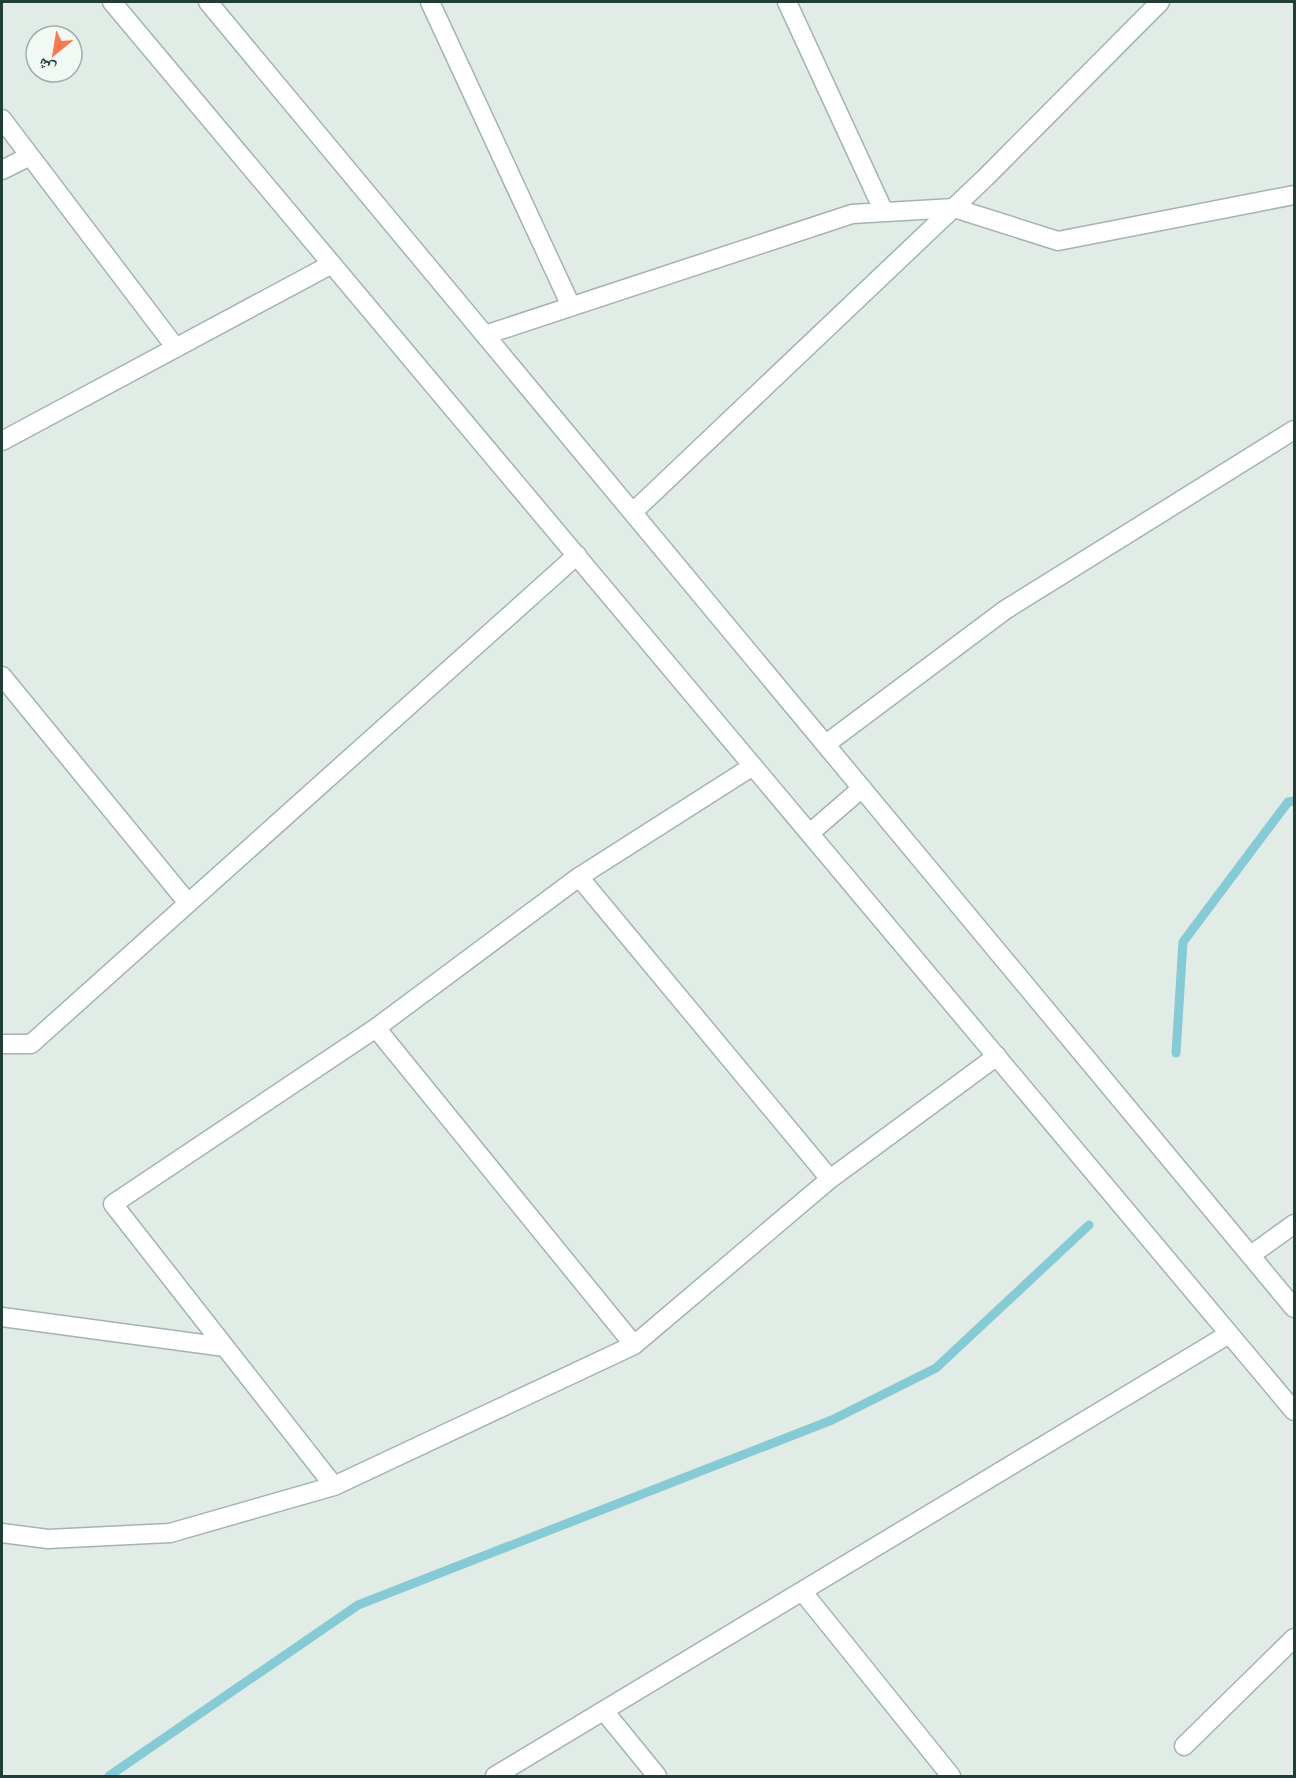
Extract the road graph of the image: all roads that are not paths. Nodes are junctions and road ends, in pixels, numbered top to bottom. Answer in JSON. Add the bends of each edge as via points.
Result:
{"nodes":[{"id":1,"x":112,"y":2,"type":"edge"},
{"id":2,"x":208,"y":2,"type":"edge"},
{"id":3,"x":430,"y":2,"type":"edge"},
{"id":4,"x":787,"y":2,"type":"edge"},
{"id":5,"x":1160,"y":2,"type":"edge"},
{"id":6,"x":2,"y":119,"type":"edge"},
{"id":7,"x":30,"y":156,"type":"junction"},
{"id":8,"x":2,"y":170,"type":"edge"},
{"id":9,"x":1294,"y":195,"type":"edge"},
{"id":10,"x":954,"y":208,"type":"junction"},
{"id":11,"x":884,"y":212,"type":"junction"},
{"id":12,"x":332,"y":264,"type":"junction"},
{"id":13,"x":571,"y":306,"type":"junction"},
{"id":14,"x":485,"y":335,"type":"junction"},
{"id":15,"x":176,"y":348,"type":"junction"},
{"id":16,"x":1294,"y":430,"type":"edge"},
{"id":17,"x":2,"y":441,"type":"edge"},
{"id":18,"x":633,"y":512,"type":"junction"},
{"id":19,"x":577,"y":555,"type":"junction"},
{"id":20,"x":2,"y":676,"type":"edge"},
{"id":21,"x":826,"y":744,"type":"junction"},
{"id":22,"x":753,"y":766,"type":"junction"},
{"id":23,"x":862,"y":788,"type":"junction"},
{"id":24,"x":810,"y":833,"type":"junction"},
{"id":25,"x":579,"y":877,"type":"junction"},
{"id":26,"x":188,"y":903,"type":"junction"},
{"id":27,"x":376,"y":1028,"type":"junction"},
{"id":28,"x":2,"y":1044,"type":"edge"},
{"id":29,"x":997,"y":1056,"type":"junction"},
{"id":30,"x":830,"y":1179,"type":"junction"},
{"id":31,"x":1294,"y":1224,"type":"edge"},
{"id":32,"x":1251,"y":1255,"type":"junction"},
{"id":33,"x":1294,"y":1308,"type":"edge"},
{"id":34,"x":2,"y":1317,"type":"edge"},
{"id":35,"x":1229,"y":1334,"type":"junction"},
{"id":36,"x":634,"y":1345,"type":"junction"},
{"id":37,"x":225,"y":1347,"type":"junction"},
{"id":38,"x":1294,"y":1411,"type":"edge"},
{"id":39,"x":334,"y":1486,"type":"junction"},
{"id":40,"x":2,"y":1533,"type":"edge"},
{"id":41,"x":802,"y":1591,"type":"junction"},
{"id":42,"x":1294,"y":1638,"type":"edge"},
{"id":43,"x":604,"y":1711,"type":"junction"},
{"id":44,"x":1184,"y":1746,"type":"dead end"},
{"id":45,"x":495,"y":1776,"type":"edge"},
{"id":46,"x":657,"y":1776,"type":"edge"},
{"id":47,"x":951,"y":1776,"type":"edge"}],
"edges":[{"from":1,"to":12,"type":"street"},
{"from":2,"to":14,"type":"street"},
{"from":3,"to":13,"type":"street"},
{"from":4,"to":11,"type":"street"},
{"from":5,"to":10,"type":"street"},
{"from":6,"to":7,"type":"street"},
{"from":7,"to":8,"type":"street"},
{"from":7,"to":15,"type":"street"},
{"from":9,"to":10,"type":"street","via":[[1058,241]]},
{"from":10,"to":11,"type":"street"},
{"from":10,"to":18,"type":"street"},
{"from":11,"to":13,"type":"street","via":[[852,214]]},
{"from":12,"to":15,"type":"street"},
{"from":12,"to":19,"type":"street"},
{"from":13,"to":14,"type":"street"},
{"from":14,"to":18,"type":"street"},
{"from":15,"to":17,"type":"street"},
{"from":16,"to":21,"type":"street","via":[[1005,610]]},
{"from":18,"to":21,"type":"street"},
{"from":19,"to":22,"type":"street"},
{"from":19,"to":26,"type":"street"},
{"from":20,"to":26,"type":"street"},
{"from":21,"to":23,"type":"street"},
{"from":22,"to":24,"type":"street"},
{"from":22,"to":25,"type":"street"},
{"from":23,"to":24,"type":"street"},
{"from":23,"to":32,"type":"street"},
{"from":24,"to":29,"type":"street"},
{"from":25,"to":27,"type":"street"},
{"from":25,"to":30,"type":"street"},
{"from":26,"to":28,"type":"street","via":[[31,1044]]},
{"from":27,"to":36,"type":"street"},
{"from":27,"to":37,"type":"street","via":[[113,1204]]},
{"from":29,"to":30,"type":"street"},
{"from":29,"to":35,"type":"street"},
{"from":30,"to":36,"type":"street"},
{"from":31,"to":32,"type":"street"},
{"from":32,"to":33,"type":"street"},
{"from":34,"to":37,"type":"street"},
{"from":35,"to":38,"type":"street"},
{"from":35,"to":41,"type":"street"},
{"from":36,"to":39,"type":"street"},
{"from":37,"to":39,"type":"street"},
{"from":39,"to":40,"type":"street","via":[[170,1533],[48,1539]]},
{"from":41,"to":43,"type":"street"},
{"from":41,"to":47,"type":"street"},
{"from":42,"to":44,"type":"street"},
{"from":43,"to":45,"type":"street"},
{"from":43,"to":46,"type":"street"}]}
